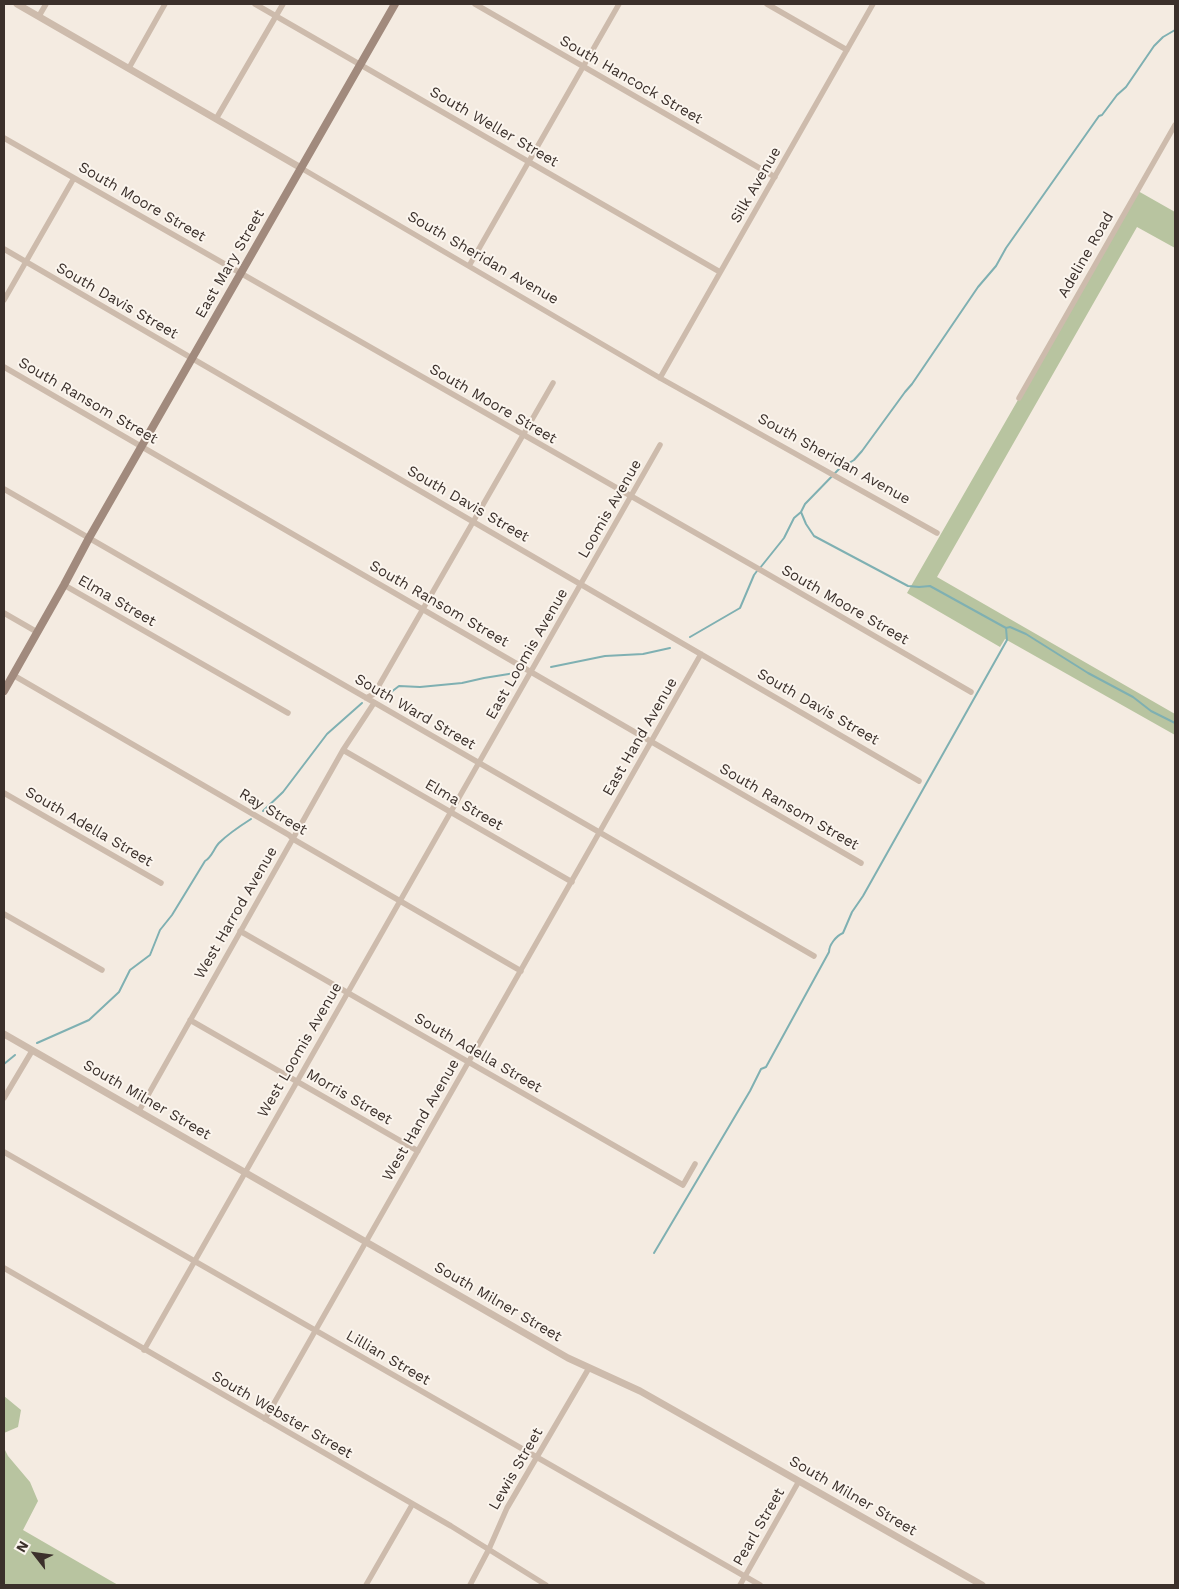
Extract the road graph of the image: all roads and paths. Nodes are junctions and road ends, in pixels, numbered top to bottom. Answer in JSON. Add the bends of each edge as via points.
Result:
{"nodes":[{"id":1,"x":17,"y":4,"type":"edge"},
{"id":2,"x":46,"y":4,"type":"edge"},
{"id":3,"x":165,"y":4,"type":"edge"},
{"id":4,"x":255,"y":4,"type":"edge"},
{"id":5,"x":283,"y":4,"type":"edge"},
{"id":6,"x":395,"y":4,"type":"edge"},
{"id":7,"x":475,"y":4,"type":"edge"},
{"id":8,"x":619,"y":4,"type":"edge"},
{"id":9,"x":767,"y":4,"type":"edge"},
{"id":10,"x":873,"y":4,"type":"edge"},
{"id":11,"x":39,"y":16,"type":"junction"},
{"id":12,"x":276,"y":16,"type":"junction"},
{"id":13,"x":847,"y":50,"type":"junction"},
{"id":14,"x":360,"y":64,"type":"junction"},
{"id":15,"x":583,"y":66,"type":"junction"},
{"id":16,"x":129,"y":68,"type":"junction"},
{"id":17,"x":216,"y":119,"type":"junction"},
{"id":18,"x":1175,"y":126,"type":"edge"},
{"id":19,"x":4,"y":138,"type":"edge"},
{"id":20,"x":529,"y":162,"type":"junction"},
{"id":21,"x":301,"y":168,"type":"junction"},
{"id":22,"x":774,"y":177,"type":"junction"},
{"id":23,"x":74,"y":178,"type":"junction"},
{"id":24,"x":4,"y":249,"type":"edge"},
{"id":25,"x":26,"y":262,"type":"junction"},
{"id":26,"x":469,"y":266,"type":"junction"},
{"id":27,"x":720,"y":272,"type":"junction"},
{"id":28,"x":241,"y":273,"type":"junction"},
{"id":29,"x":4,"y":300,"type":"edge"},
{"id":30,"x":192,"y":358,"type":"junction"},
{"id":31,"x":4,"y":367,"type":"edge"},
{"id":32,"x":660,"y":378,"type":"junction"},
{"id":33,"x":553,"y":383,"type":"dead end"},
{"id":34,"x":1019,"y":398,"type":"dead end"},
{"id":35,"x":523,"y":435,"type":"junction"},
{"id":36,"x":142,"y":446,"type":"junction"},
{"id":37,"x":660,"y":446,"type":"dead end"},
{"id":38,"x":4,"y":489,"type":"edge"},
{"id":39,"x":631,"y":497,"type":"junction"},
{"id":40,"x":473,"y":522,"type":"junction"},
{"id":41,"x":937,"y":533,"type":"dead end"},
{"id":42,"x":89,"y":538,"type":"junction"},
{"id":43,"x":64,"y":585,"type":"junction"},
{"id":44,"x":582,"y":585,"type":"junction"},
{"id":45,"x":422,"y":609,"type":"junction"},
{"id":46,"x":4,"y":613,"type":"edge"},
{"id":47,"x":37,"y":632,"type":"junction"},
{"id":48,"x":701,"y":654,"type":"junction"},
{"id":49,"x":531,"y":671,"type":"junction"},
{"id":50,"x":12,"y":675,"type":"junction"},
{"id":51,"x":4,"y":691,"type":"edge"},
{"id":52,"x":970,"y":692,"type":"dead end"},
{"id":53,"x":366,"y":698,"type":"junction"},
{"id":54,"x":374,"y":703,"type":"junction"},
{"id":55,"x":288,"y":713,"type":"dead end"},
{"id":56,"x":651,"y":741,"type":"junction"},
{"id":57,"x":343,"y":750,"type":"junction"},
{"id":58,"x":479,"y":763,"type":"junction"},
{"id":59,"x":919,"y":780,"type":"dead end"},
{"id":60,"x":4,"y":793,"type":"edge"},
{"id":61,"x":451,"y":812,"type":"junction"},
{"id":62,"x":600,"y":833,"type":"junction"},
{"id":63,"x":293,"y":839,"type":"junction"},
{"id":64,"x":861,"y":863,"type":"dead end"},
{"id":65,"x":572,"y":882,"type":"junction"},
{"id":66,"x":162,"y":883,"type":"dead end"},
{"id":67,"x":400,"y":901,"type":"junction"},
{"id":68,"x":4,"y":914,"type":"edge"},
{"id":69,"x":240,"y":931,"type":"junction"},
{"id":70,"x":814,"y":956,"type":"dead end"},
{"id":71,"x":102,"y":970,"type":"dead end"},
{"id":72,"x":521,"y":971,"type":"junction"},
{"id":73,"x":347,"y":993,"type":"junction"},
{"id":74,"x":190,"y":1020,"type":"junction"},
{"id":75,"x":4,"y":1034,"type":"edge"},
{"id":76,"x":32,"y":1051,"type":"junction"},
{"id":77,"x":468,"y":1062,"type":"junction"},
{"id":78,"x":297,"y":1082,"type":"junction"},
{"id":79,"x":4,"y":1098,"type":"edge"},
{"id":80,"x":139,"y":1111,"type":"junction"},
{"id":81,"x":418,"y":1151,"type":"junction"},
{"id":82,"x":4,"y":1152,"type":"edge"},
{"id":83,"x":695,"y":1164,"type":"dead end"},
{"id":84,"x":245,"y":1172,"type":"junction"},
{"id":85,"x":366,"y":1242,"type":"junction"},
{"id":86,"x":194,"y":1261,"type":"junction"},
{"id":87,"x":4,"y":1268,"type":"edge"},
{"id":88,"x":315,"y":1331,"type":"junction"},
{"id":89,"x":144,"y":1350,"type":"junction"},
{"id":90,"x":590,"y":1368,"type":"junction"},
{"id":91,"x":265,"y":1419,"type":"junction"},
{"id":92,"x":537,"y":1458,"type":"junction"},
{"id":93,"x":799,"y":1481,"type":"junction"},
{"id":94,"x":412,"y":1505,"type":"junction"},
{"id":95,"x":488,"y":1549,"type":"junction"},
{"id":96,"x":745,"y":1576,"type":"junction"},
{"id":97,"x":366,"y":1585,"type":"edge"},
{"id":98,"x":470,"y":1585,"type":"edge"},
{"id":99,"x":546,"y":1585,"type":"edge"},
{"id":100,"x":740,"y":1585,"type":"edge"},
{"id":101,"x":760,"y":1585,"type":"edge"},
{"id":102,"x":982,"y":1585,"type":"edge"}],
"edges":[{"from":1,"to":11,"type":"street","name":"South Sheridan Avenue"},
{"from":2,"to":11,"type":"street"},
{"from":3,"to":16,"type":"street"},
{"from":4,"to":12,"type":"street","name":"South Weller Street"},
{"from":5,"to":12,"type":"street"},
{"from":6,"to":14,"type":"main road","name":"East Mary Street"},
{"from":7,"to":15,"type":"street","name":"South Hancock Street"},
{"from":8,"to":15,"type":"street"},
{"from":9,"to":13,"type":"street"},
{"from":10,"to":13,"type":"street","name":"Silk Avenue"},
{"from":11,"to":16,"type":"street","name":"South Sheridan Avenue"},
{"from":12,"to":14,"type":"street","name":"South Weller Street"},
{"from":12,"to":17,"type":"street"},
{"from":13,"to":22,"type":"street","name":"Silk Avenue"},
{"from":14,"to":20,"type":"street","name":"South Weller Street"},
{"from":14,"to":21,"type":"main road","name":"East Mary Street"},
{"from":15,"to":20,"type":"street"},
{"from":15,"to":22,"type":"street","name":"South Hancock Street"},
{"from":16,"to":17,"type":"street","name":"South Sheridan Avenue"},
{"from":17,"to":21,"type":"street","name":"South Sheridan Avenue"},
{"from":18,"to":34,"type":"street","name":"Adeline Road"},
{"from":19,"to":23,"type":"street","name":"South Moore Street"},
{"from":20,"to":26,"type":"street"},
{"from":20,"to":27,"type":"street","name":"South Weller Street"},
{"from":21,"to":26,"type":"street","name":"South Sheridan Avenue"},
{"from":21,"to":28,"type":"main road","name":"East Mary Street"},
{"from":22,"to":27,"type":"street","name":"Silk Avenue"},
{"from":23,"to":25,"type":"street"},
{"from":23,"to":28,"type":"street","name":"South Moore Street"},
{"from":24,"to":25,"type":"street","name":"South Davis Street"},
{"from":25,"to":29,"type":"street"},
{"from":25,"to":30,"type":"street","name":"South Davis Street"},
{"from":26,"to":32,"type":"street","name":"South Sheridan Avenue"},
{"from":27,"to":32,"type":"street","name":"Silk Avenue"},
{"from":28,"to":30,"type":"main road","name":"East Mary Street"},
{"from":28,"to":35,"type":"street","name":"South Moore Street"},
{"from":30,"to":36,"type":"main road","name":"East Mary Street"},
{"from":30,"to":40,"type":"street","name":"South Davis Street"},
{"from":31,"to":36,"type":"street","name":"South Ransom Street"},
{"from":32,"to":41,"type":"street","name":"South Sheridan Avenue"},
{"from":33,"to":35,"type":"street"},
{"from":35,"to":39,"type":"street","name":"South Moore Street"},
{"from":35,"to":40,"type":"street"},
{"from":36,"to":42,"type":"main road","name":"East Mary Street"},
{"from":36,"to":45,"type":"street","name":"South Ransom Street"},
{"from":37,"to":39,"type":"street","name":"Loomis Avenue"},
{"from":38,"to":42,"type":"street","name":"South Ward Street"},
{"from":39,"to":44,"type":"street","name":"Loomis Avenue"},
{"from":39,"to":52,"type":"street","name":"South Moore Street"},
{"from":40,"to":44,"type":"street","name":"South Davis Street"},
{"from":40,"to":45,"type":"street"},
{"from":42,"to":43,"type":"main road","name":"East Mary Street"},
{"from":42,"to":53,"type":"street","name":"South Ward Street"},
{"from":43,"to":47,"type":"main road","name":"East Mary Street"},
{"from":43,"to":55,"type":"street","name":"Elma Street"},
{"from":44,"to":48,"type":"street","name":"South Davis Street"},
{"from":44,"to":49,"type":"street","name":"East Loomis Avenue"},
{"from":45,"to":49,"type":"street","name":"South Ransom Street"},
{"from":45,"to":53,"type":"street","via":[[374,694]]},
{"from":46,"to":47,"type":"street"},
{"from":47,"to":50,"type":"main road","name":"East Mary Street"},
{"from":48,"to":56,"type":"street","name":"East Hand Avenue"},
{"from":48,"to":59,"type":"street","name":"South Davis Street"},
{"from":49,"to":56,"type":"street","name":"South Ransom Street"},
{"from":49,"to":58,"type":"street","name":"East Loomis Avenue"},
{"from":50,"to":51,"type":"main road","name":"East Mary Street"},
{"from":50,"to":63,"type":"street","name":"Ray Street"},
{"from":53,"to":54,"type":"street","name":"South Ward Street"},
{"from":54,"to":57,"type":"street","name":"West Harrod Avenue"},
{"from":54,"to":58,"type":"street","name":"South Ward Street"},
{"from":56,"to":62,"type":"street","name":"East Hand Avenue"},
{"from":56,"to":64,"type":"street","name":"South Ransom Street"},
{"from":57,"to":61,"type":"street","name":"Elma Street"},
{"from":57,"to":63,"type":"street","name":"West Harrod Avenue"},
{"from":58,"to":61,"type":"street","name":"West Loomis Avenue"},
{"from":58,"to":62,"type":"street","name":"South Ward Street"},
{"from":60,"to":66,"type":"street","name":"South Adella Street"},
{"from":61,"to":65,"type":"street","name":"Elma Street"},
{"from":61,"to":67,"type":"street","name":"West Loomis Avenue"},
{"from":62,"to":65,"type":"street","name":"West Hand Avenue"},
{"from":62,"to":70,"type":"street","name":"South Ward Street"},
{"from":63,"to":67,"type":"street","name":"Ray Street"},
{"from":63,"to":69,"type":"street","name":"West Harrod Avenue"},
{"from":65,"to":72,"type":"street","name":"West Hand Avenue"},
{"from":67,"to":72,"type":"street","name":"Ray Street"},
{"from":67,"to":73,"type":"street","name":"West Loomis Avenue"},
{"from":68,"to":71,"type":"street"},
{"from":69,"to":73,"type":"street","name":"South Adella Street"},
{"from":69,"to":74,"type":"street","name":"West Harrod Avenue"},
{"from":72,"to":77,"type":"street","name":"West Hand Avenue"},
{"from":73,"to":77,"type":"street","name":"South Adella Street"},
{"from":73,"to":78,"type":"street","name":"West Loomis Avenue"},
{"from":74,"to":78,"type":"street","name":"Morris Street"},
{"from":74,"to":80,"type":"street","name":"West Harrod Avenue"},
{"from":75,"to":76,"type":"street","name":"South Milner Street"},
{"from":76,"to":79,"type":"street"},
{"from":76,"to":80,"type":"street","name":"South Milner Street"},
{"from":77,"to":81,"type":"street","name":"West Hand Avenue"},
{"from":77,"to":83,"type":"street","name":"South Adella Street","via":[[683,1185]]},
{"from":78,"to":81,"type":"street","name":"Morris Street"},
{"from":78,"to":84,"type":"street","name":"West Loomis Avenue"},
{"from":80,"to":84,"type":"street","name":"South Milner Street"},
{"from":81,"to":85,"type":"street","name":"West Hand Avenue"},
{"from":82,"to":86,"type":"street","name":"Lillian Street"},
{"from":84,"to":85,"type":"street","name":"South Milner Street"},
{"from":84,"to":86,"type":"street","name":"West Loomis Avenue"},
{"from":85,"to":88,"type":"street","name":"West Hand Avenue"},
{"from":85,"to":90,"type":"street","name":"South Milner Street"},
{"from":86,"to":88,"type":"street","name":"Lillian Street"},
{"from":86,"to":89,"type":"street","name":"West Loomis Avenue"},
{"from":87,"to":89,"type":"street","name":"South Webster Street"},
{"from":88,"to":91,"type":"street","name":"West Hand Avenue"},
{"from":88,"to":92,"type":"street","name":"Lillian Street"},
{"from":89,"to":91,"type":"street","name":"South Webster Street"},
{"from":90,"to":92,"type":"street","name":"Lewis Street"},
{"from":90,"to":93,"type":"street","name":"South Milner Street","via":[[640,1391]]},
{"from":91,"to":94,"type":"street","name":"South Webster Street"},
{"from":92,"to":95,"type":"street","name":"Lewis Street","via":[[507,1508]]},
{"from":92,"to":96,"type":"street","name":"Lillian Street"},
{"from":93,"to":96,"type":"street","name":"Pearl Street"},
{"from":93,"to":102,"type":"street","name":"South Milner Street"},
{"from":94,"to":95,"type":"street","name":"South Webster Street"},
{"from":94,"to":97,"type":"street"},
{"from":95,"to":98,"type":"street","name":"Lewis Street"},
{"from":95,"to":99,"type":"street","name":"South Webster Street"},
{"from":96,"to":100,"type":"street","name":"Pearl Street"},
{"from":96,"to":101,"type":"street","name":"Lillian Street"}]}
